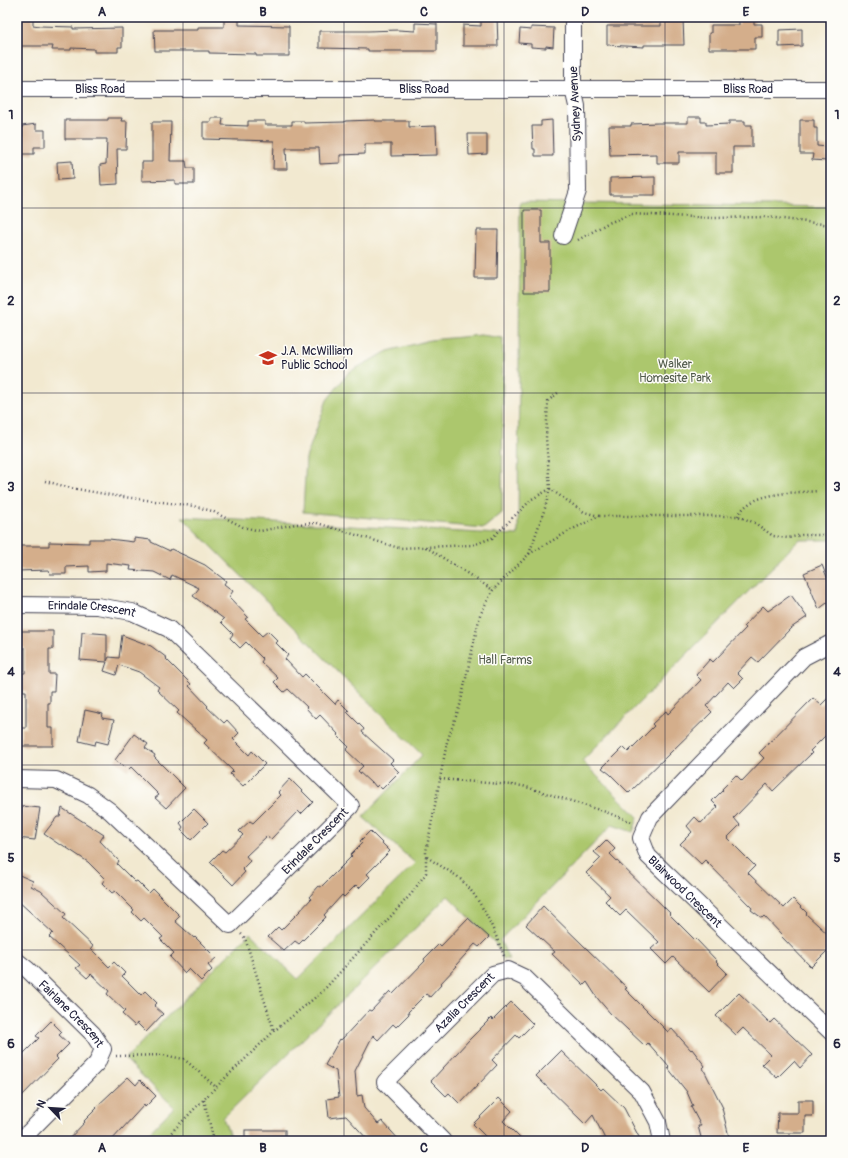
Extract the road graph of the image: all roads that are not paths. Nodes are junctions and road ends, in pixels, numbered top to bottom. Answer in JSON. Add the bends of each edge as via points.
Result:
{"nodes":[{"id":1,"x":573,"y":17,"type":"edge"},
{"id":2,"x":17,"y":89,"type":"edge"},
{"id":3,"x":573,"y":89,"type":"junction"},
{"id":4,"x":831,"y":89,"type":"edge"},
{"id":5,"x":563,"y":236,"type":"dead end"},
{"id":6,"x":17,"y":605,"type":"edge"},
{"id":7,"x":831,"y":643,"type":"edge"},
{"id":8,"x":17,"y":779,"type":"edge"},
{"id":9,"x":17,"y":961,"type":"edge"},
{"id":10,"x":831,"y":1032,"type":"edge"},
{"id":11,"x":20,"y":1141,"type":"edge"},
{"id":12,"x":443,"y":1141,"type":"edge"},
{"id":13,"x":662,"y":1141,"type":"edge"}],
"edges":[{"from":1,"to":3,"type":"street","name":"Sydney Avenue"},
{"from":2,"to":3,"type":"street","name":"Bliss Road"},
{"from":3,"to":4,"type":"street","name":"Bliss Road"},
{"from":3,"to":5,"type":"street","name":"Sydney Avenue","via":[[577,106],[578,190]]},
{"from":6,"to":8,"type":"street","name":"Erindale Crescent","via":[[97,606],[132,612],[169,629],[350,806],[230,925],[110,811],[88,794],[56,780]]},
{"from":7,"to":10,"type":"street","name":"Blairwood Crescent","via":[[804,657],[650,817],[641,838],[648,856]]},
{"from":9,"to":11,"type":"street","name":"Fairlane Crescent","via":[[93,1034],[103,1049],[97,1063]]},
{"from":12,"to":13,"type":"street","name":"Azalia Crescent","via":[[385,1082],[493,974],[508,970],[525,978],[642,1092],[658,1122]]}]}
